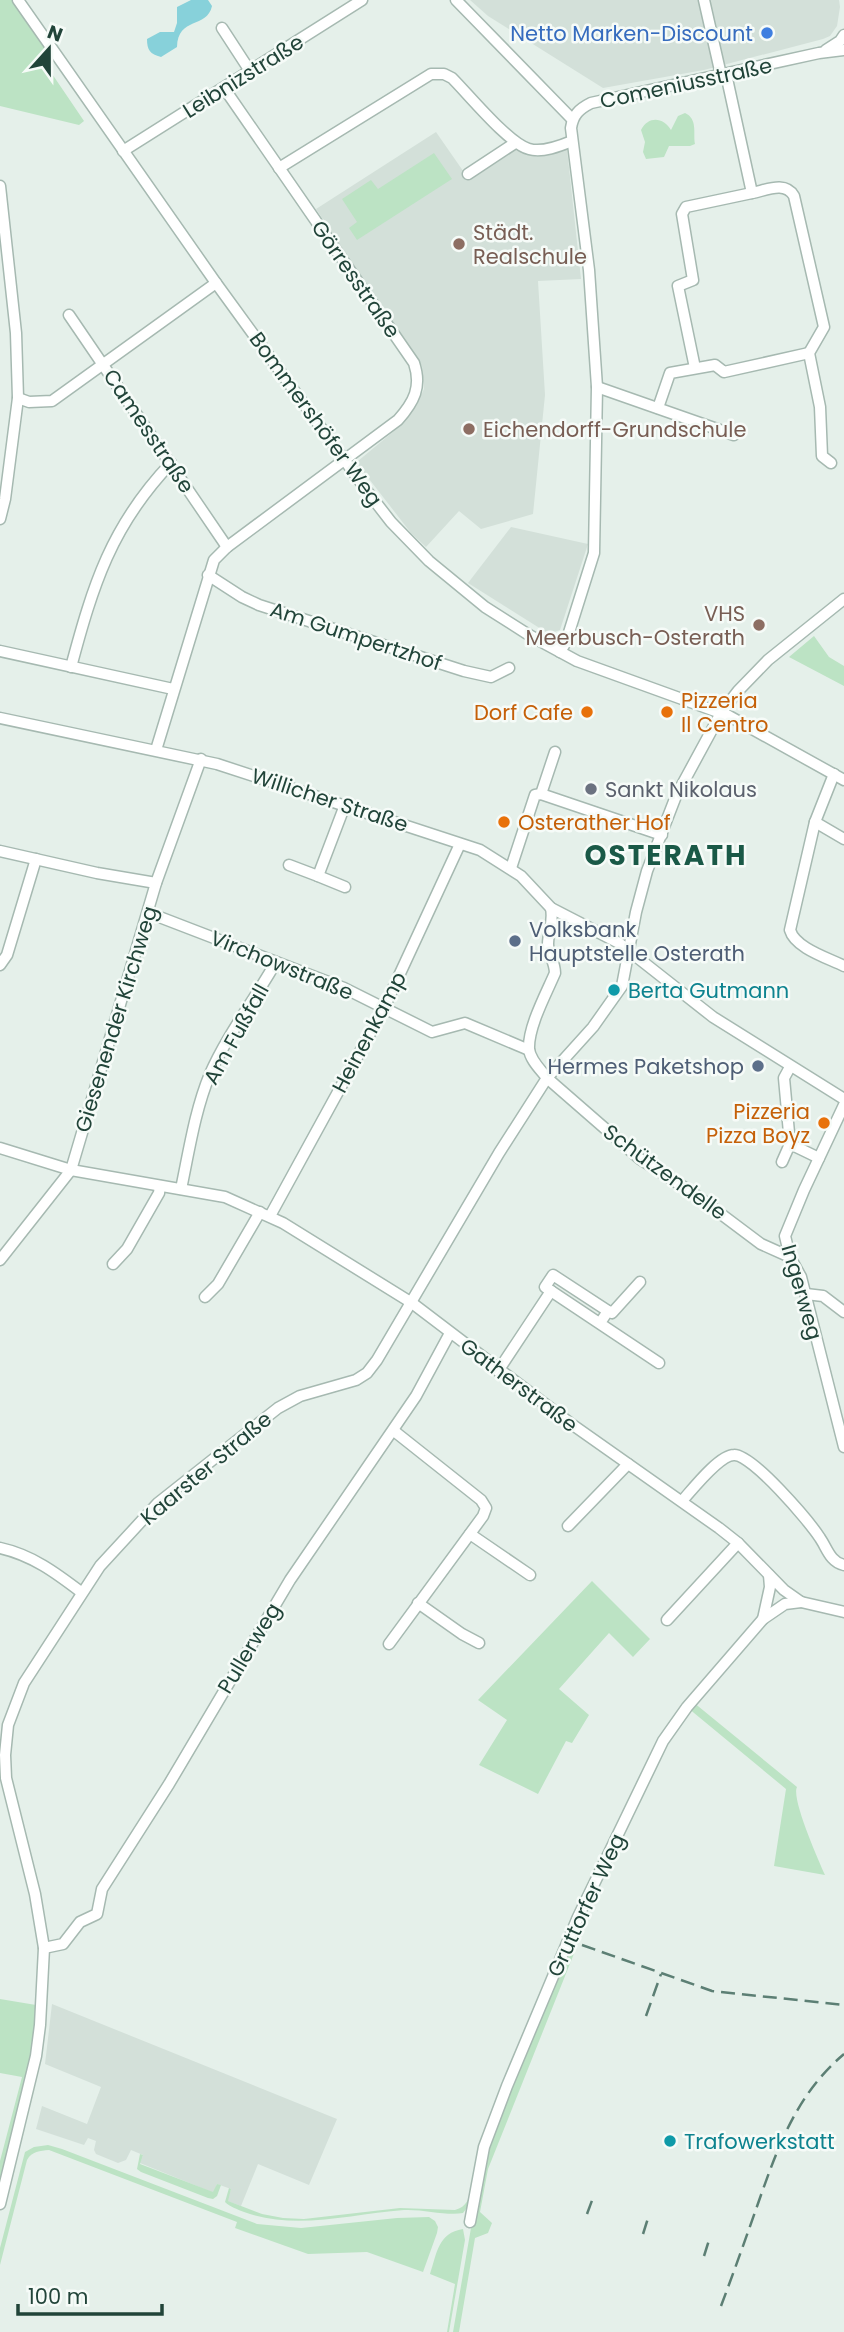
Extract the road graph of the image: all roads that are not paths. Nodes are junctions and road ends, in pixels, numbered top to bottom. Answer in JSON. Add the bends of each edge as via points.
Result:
{"nodes":[{"id":1,"x":18,"y":0,"type":"edge"},
{"id":2,"x":362,"y":0,"type":"edge"},
{"id":3,"x":457,"y":0,"type":"edge"},
{"id":4,"x":704,"y":0,"type":"edge"},
{"id":5,"x":222,"y":29,"type":"dead end"},
{"id":6,"x":844,"y":35,"type":"edge"},
{"id":7,"x":844,"y":50,"type":"edge"},
{"id":8,"x":819,"y":53,"type":"junction"},
{"id":9,"x":250,"y":71,"type":"junction"},
{"id":10,"x":724,"y":75,"type":"junction"},
{"id":11,"x":224,"y":88,"type":"junction"},
{"id":12,"x":572,"y":119,"type":"junction"},
{"id":13,"x":572,"y":141,"type":"junction"},
{"id":14,"x":515,"y":143,"type":"junction"},
{"id":15,"x":123,"y":151,"type":"junction"},
{"id":16,"x":279,"y":168,"type":"junction"},
{"id":17,"x":468,"y":174,"type":"dead end"},
{"id":18,"x":0,"y":186,"type":"edge"},
{"id":19,"x":752,"y":193,"type":"junction"},
{"id":20,"x":4,"y":263,"type":"edge"},
{"id":21,"x":216,"y":283,"type":"junction"},
{"id":22,"x":69,"y":315,"type":"dead end"},
{"id":23,"x":808,"y":353,"type":"junction"},
{"id":24,"x":104,"y":365,"type":"junction"},
{"id":25,"x":695,"y":368,"type":"junction"},
{"id":26,"x":597,"y":387,"type":"junction"},
{"id":27,"x":18,"y":398,"type":"junction"},
{"id":28,"x":658,"y":408,"type":"junction"},
{"id":29,"x":734,"y":435,"type":"dead end"},
{"id":30,"x":345,"y":461,"type":"junction"},
{"id":31,"x":171,"y":463,"type":"junction"},
{"id":32,"x":831,"y":463,"type":"dead end"},
{"id":33,"x":0,"y":519,"type":"edge"},
{"id":34,"x":227,"y":547,"type":"junction"},
{"id":35,"x":208,"y":575,"type":"junction"},
{"id":36,"x":844,"y":599,"type":"edge"},
{"id":37,"x":0,"y":651,"type":"edge"},
{"id":38,"x":560,"y":652,"type":"junction"},
{"id":39,"x":71,"y":667,"type":"junction"},
{"id":40,"x":509,"y":668,"type":"dead end"},
{"id":41,"x":173,"y":689,"type":"junction"},
{"id":42,"x":721,"y":713,"type":"junction"},
{"id":43,"x":0,"y":718,"type":"edge"},
{"id":44,"x":156,"y":750,"type":"junction"},
{"id":45,"x":555,"y":752,"type":"dead end"},
{"id":46,"x":201,"y":760,"type":"junction"},
{"id":47,"x":834,"y":774,"type":"junction"},
{"id":48,"x":844,"y":780,"type":"edge"},
{"id":49,"x":541,"y":794,"type":"junction"},
{"id":50,"x":345,"y":805,"type":"junction"},
{"id":51,"x":815,"y":822,"type":"junction"},
{"id":52,"x":662,"y":835,"type":"junction"},
{"id":53,"x":844,"y":839,"type":"edge"},
{"id":54,"x":460,"y":844,"type":"junction"},
{"id":55,"x":0,"y":851,"type":"edge"},
{"id":56,"x":36,"y":859,"type":"junction"},
{"id":57,"x":289,"y":865,"type":"dead end"},
{"id":58,"x":511,"y":868,"type":"junction"},
{"id":59,"x":318,"y":876,"type":"junction"},
{"id":60,"x":156,"y":883,"type":"junction"},
{"id":61,"x":345,"y":887,"type":"dead end"},
{"id":62,"x":551,"y":908,"type":"junction"},
{"id":63,"x":149,"y":913,"type":"junction"},
{"id":64,"x":630,"y":950,"type":"junction"},
{"id":65,"x":276,"y":962,"type":"junction"},
{"id":66,"x":0,"y":965,"type":"edge"},
{"id":67,"x":844,"y":966,"type":"edge"},
{"id":68,"x":384,"y":1008,"type":"junction"},
{"id":69,"x":529,"y":1050,"type":"junction"},
{"id":70,"x":790,"y":1067,"type":"junction"},
{"id":71,"x":547,"y":1078,"type":"junction"},
{"id":72,"x":844,"y":1099,"type":"edge"},
{"id":73,"x":844,"y":1105,"type":"edge"},
{"id":74,"x":790,"y":1144,"type":"junction"},
{"id":75,"x":0,"y":1148,"type":"edge"},
{"id":76,"x":819,"y":1158,"type":"junction"},
{"id":77,"x":782,"y":1162,"type":"dead end"},
{"id":78,"x":71,"y":1170,"type":"junction"},
{"id":79,"x":160,"y":1186,"type":"junction"},
{"id":80,"x":181,"y":1189,"type":"junction"},
{"id":81,"x":265,"y":1214,"type":"junction"},
{"id":82,"x":790,"y":1257,"type":"junction"},
{"id":83,"x":0,"y":1260,"type":"edge"},
{"id":84,"x":113,"y":1264,"type":"dead end"},
{"id":85,"x":640,"y":1283,"type":"dead end"},
{"id":86,"x":551,"y":1291,"type":"junction"},
{"id":87,"x":806,"y":1294,"type":"junction"},
{"id":88,"x":205,"y":1297,"type":"dead end"},
{"id":89,"x":412,"y":1303,"type":"junction"},
{"id":90,"x":608,"y":1311,"type":"junction"},
{"id":91,"x":844,"y":1312,"type":"edge"},
{"id":92,"x":600,"y":1323,"type":"junction"},
{"id":93,"x":450,"y":1333,"type":"junction"},
{"id":94,"x":659,"y":1363,"type":"dead end"},
{"id":95,"x":498,"y":1371,"type":"junction"},
{"id":96,"x":394,"y":1431,"type":"junction"},
{"id":97,"x":844,"y":1447,"type":"edge"},
{"id":98,"x":628,"y":1465,"type":"junction"},
{"id":99,"x":682,"y":1501,"type":"junction"},
{"id":100,"x":568,"y":1526,"type":"dead end"},
{"id":101,"x":470,"y":1534,"type":"junction"},
{"id":102,"x":738,"y":1543,"type":"junction"},
{"id":103,"x":0,"y":1548,"type":"edge"},
{"id":104,"x":844,"y":1564,"type":"edge"},
{"id":105,"x":769,"y":1574,"type":"junction"},
{"id":106,"x":530,"y":1575,"type":"dead end"},
{"id":107,"x":81,"y":1592,"type":"junction"},
{"id":108,"x":801,"y":1602,"type":"junction"},
{"id":109,"x":418,"y":1603,"type":"junction"},
{"id":110,"x":844,"y":1612,"type":"edge"},
{"id":111,"x":763,"y":1619,"type":"junction"},
{"id":112,"x":667,"y":1620,"type":"dead end"},
{"id":113,"x":479,"y":1643,"type":"dead end"},
{"id":114,"x":389,"y":1644,"type":"dead end"},
{"id":115,"x":44,"y":1948,"type":"junction"},
{"id":116,"x":0,"y":2204,"type":"edge"},
{"id":117,"x":470,"y":2222,"type":"dead end"}],
"edges":[{"from":1,"to":15,"type":"street","name":"Bommershöfer Weg"},
{"from":2,"to":9,"type":"street","name":"Leibnizstraße"},
{"from":3,"to":12,"type":"street","name":"Comeniusstraße"},
{"from":4,"to":10,"type":"street"},
{"from":5,"to":9,"type":"street"},
{"from":6,"to":8,"type":"street"},
{"from":7,"to":8,"type":"street","name":"Comeniusstraße"},
{"from":8,"to":10,"type":"street","name":"Comeniusstraße"},
{"from":9,"to":11,"type":"street","name":"Leibnizstraße"},
{"from":10,"to":12,"type":"street","name":"Comeniusstraße","via":[[591,103]]},
{"from":10,"to":19,"type":"street"},
{"from":11,"to":15,"type":"street","name":"Leibnizstraße"},
{"from":11,"to":16,"type":"street","name":"Görresstraße"},
{"from":12,"to":13,"type":"street"},
{"from":13,"to":14,"type":"street","via":[[537,150]]},
{"from":13,"to":26,"type":"street","via":[[589,270]]},
{"from":14,"to":16,"type":"street","via":[[452,78],[430,74]]},
{"from":14,"to":17,"type":"street"},
{"from":15,"to":21,"type":"street","name":"Bommershöfer Weg"},
{"from":16,"to":30,"type":"street","name":"Görresstraße","via":[[418,375],[414,399],[403,415]]},
{"from":18,"to":20,"type":"street"},
{"from":19,"to":23,"type":"street","via":[[784,187],[794,196],[824,327]]},
{"from":19,"to":25,"type":"street","via":[[686,207],[682,214],[693,280],[678,286]]},
{"from":20,"to":27,"type":"street","via":[[16,333]]},
{"from":21,"to":24,"type":"street"},
{"from":21,"to":30,"type":"street","name":"Bommershöfer Weg"},
{"from":22,"to":24,"type":"street","name":"Camesstraße"},
{"from":23,"to":25,"type":"street","via":[[724,372],[715,365]]},
{"from":23,"to":32,"type":"street","via":[[820,407],[822,456]]},
{"from":24,"to":27,"type":"street","via":[[52,401]]},
{"from":24,"to":31,"type":"street","name":"Camesstraße"},
{"from":25,"to":28,"type":"street","via":[[670,373]]},
{"from":26,"to":28,"type":"street"},
{"from":26,"to":38,"type":"street","via":[[594,553]]},
{"from":27,"to":33,"type":"street"},
{"from":28,"to":29,"type":"street"},
{"from":30,"to":34,"type":"street"},
{"from":30,"to":38,"type":"street","name":"Bommershöfer Weg","via":[[378,507],[429,561],[485,607]]},
{"from":31,"to":34,"type":"street","name":"Camesstraße"},
{"from":31,"to":39,"type":"street","via":[[135,505],[113,541]]},
{"from":34,"to":35,"type":"street"},
{"from":35,"to":40,"type":"street","name":"Am Gumpertzhof","via":[[259,605],[464,671],[491,677]]},
{"from":35,"to":41,"type":"street"},
{"from":36,"to":42,"type":"street","name":"Kaarster Straße","via":[[768,660]]},
{"from":37,"to":39,"type":"street"},
{"from":38,"to":42,"type":"street","name":"Bommershöfer Weg"},
{"from":39,"to":41,"type":"street"},
{"from":41,"to":44,"type":"street"},
{"from":42,"to":47,"type":"street","name":"Bommershöfer Weg"},
{"from":42,"to":52,"type":"street","name":"Kaarster Straße","via":[[676,796]]},
{"from":43,"to":44,"type":"street","name":"Willicher Straße"},
{"from":44,"to":46,"type":"street","name":"Willicher Straße"},
{"from":45,"to":49,"type":"street"},
{"from":46,"to":50,"type":"street","name":"Willicher Straße"},
{"from":46,"to":60,"type":"street","name":"Giesenender Kirchweg"},
{"from":47,"to":48,"type":"street","name":"Bommershöfer Weg"},
{"from":47,"to":51,"type":"street"},
{"from":49,"to":52,"type":"street"},
{"from":49,"to":58,"type":"street","via":[[535,795]]},
{"from":50,"to":54,"type":"street","name":"Willicher Straße"},
{"from":50,"to":59,"type":"street"},
{"from":51,"to":53,"type":"street"},
{"from":51,"to":67,"type":"street","via":[[790,934]]},
{"from":52,"to":64,"type":"street","name":"Kaarster Straße","via":[[647,871]]},
{"from":54,"to":58,"type":"street","name":"Willicher Straße"},
{"from":54,"to":68,"type":"street","name":"Heinenkamp"},
{"from":55,"to":56,"type":"street"},
{"from":56,"to":60,"type":"street"},
{"from":56,"to":66,"type":"street"},
{"from":57,"to":59,"type":"street"},
{"from":58,"to":62,"type":"street","name":"Willicher Straße"},
{"from":59,"to":61,"type":"street"},
{"from":60,"to":63,"type":"street","name":"Giesenender Kirchweg"},
{"from":62,"to":64,"type":"street","name":"Willicher Straße"},
{"from":62,"to":69,"type":"street","via":[[548,941],[555,973]]},
{"from":63,"to":65,"type":"street","name":"Virchowstraße"},
{"from":63,"to":78,"type":"street","name":"Giesenender Kirchweg"},
{"from":64,"to":70,"type":"street","name":"Willicher Straße","via":[[704,1010]]},
{"from":64,"to":71,"type":"street","name":"Kaarster Straße","via":[[616,998]]},
{"from":65,"to":68,"type":"street","name":"Virchowstraße"},
{"from":65,"to":80,"type":"street","name":"Am Fußfall","via":[[211,1073]]},
{"from":68,"to":69,"type":"street","name":"Virchowstraße","via":[[432,1032],[465,1023]]},
{"from":68,"to":81,"type":"street","name":"Heinenkamp"},
{"from":69,"to":71,"type":"street","name":"Schützendelle"},
{"from":70,"to":72,"type":"street","name":"Willicher Straße"},
{"from":70,"to":74,"type":"street","via":[[784,1078]]},
{"from":71,"to":82,"type":"street","name":"Schützendelle","via":[[640,1159],[761,1244]]},
{"from":71,"to":89,"type":"street","name":"Kaarster Straße"},
{"from":73,"to":76,"type":"street","name":"Ingerweg"},
{"from":74,"to":76,"type":"street"},
{"from":74,"to":77,"type":"street"},
{"from":75,"to":78,"type":"street","name":"Gatherstraße"},
{"from":76,"to":82,"type":"street","name":"Ingerweg","via":[[789,1223]]},
{"from":78,"to":79,"type":"street","name":"Gatherstraße"},
{"from":78,"to":83,"type":"street","name":"Giesenender Kirchweg"},
{"from":79,"to":80,"type":"street","name":"Gatherstraße"},
{"from":79,"to":84,"type":"street","via":[[127,1249]]},
{"from":80,"to":81,"type":"street","name":"Gatherstraße","via":[[225,1197]]},
{"from":81,"to":88,"type":"street","name":"Heinenkamp"},
{"from":81,"to":89,"type":"street","name":"Gatherstraße"},
{"from":82,"to":87,"type":"street","name":"Ingerweg"},
{"from":85,"to":90,"type":"street","via":[[612,1313]]},
{"from":86,"to":90,"type":"street","via":[[545,1287],[553,1275]]},
{"from":86,"to":92,"type":"street"},
{"from":86,"to":95,"type":"street"},
{"from":87,"to":91,"type":"street","via":[[824,1296]]},
{"from":87,"to":97,"type":"street","name":"Ingerweg"},
{"from":89,"to":93,"type":"street","name":"Gatherstraße"},
{"from":89,"to":107,"type":"street","name":"Kaarster Straße","via":[[367,1373],[278,1408],[158,1503]]},
{"from":90,"to":92,"type":"street"},
{"from":92,"to":94,"type":"street"},
{"from":93,"to":95,"type":"street","name":"Gatherstraße"},
{"from":93,"to":96,"type":"street","name":"Pullerweg"},
{"from":95,"to":98,"type":"street","name":"Gatherstraße"},
{"from":96,"to":101,"type":"street","via":[[481,1500],[486,1508]]},
{"from":96,"to":115,"type":"street","name":"Pullerweg","via":[[290,1580],[102,1889],[97,1914],[80,1922],[63,1944]]},
{"from":98,"to":99,"type":"street","name":"Gatherstraße"},
{"from":98,"to":100,"type":"street"},
{"from":99,"to":102,"type":"street","name":"Gatherstraße"},
{"from":99,"to":104,"type":"street","via":[[725,1458],[744,1457],[793,1504],[832,1559]]},
{"from":101,"to":106,"type":"street"},
{"from":101,"to":109,"type":"street"},
{"from":102,"to":105,"type":"street","name":"Gatherstraße"},
{"from":102,"to":112,"type":"street"},
{"from":103,"to":107,"type":"street","via":[[28,1557]]},
{"from":105,"to":108,"type":"street","name":"Gatherstraße"},
{"from":105,"to":111,"type":"street","name":"Gruttorfer Weg"},
{"from":107,"to":115,"type":"street","name":"Kaarster Straße","via":[[24,1683],[7,1735],[6,1778]]},
{"from":108,"to":110,"type":"street","name":"Gatherstraße"},
{"from":108,"to":111,"type":"street","name":"Gruttorfer Weg","via":[[785,1604]]},
{"from":109,"to":113,"type":"street"},
{"from":109,"to":114,"type":"street"},
{"from":111,"to":117,"type":"street","name":"Gruttorfer Weg","via":[[663,1741],[606,1858],[493,2121]]},
{"from":115,"to":116,"type":"street","name":"Kaarster Straße","via":[[36,2056]]}]}
